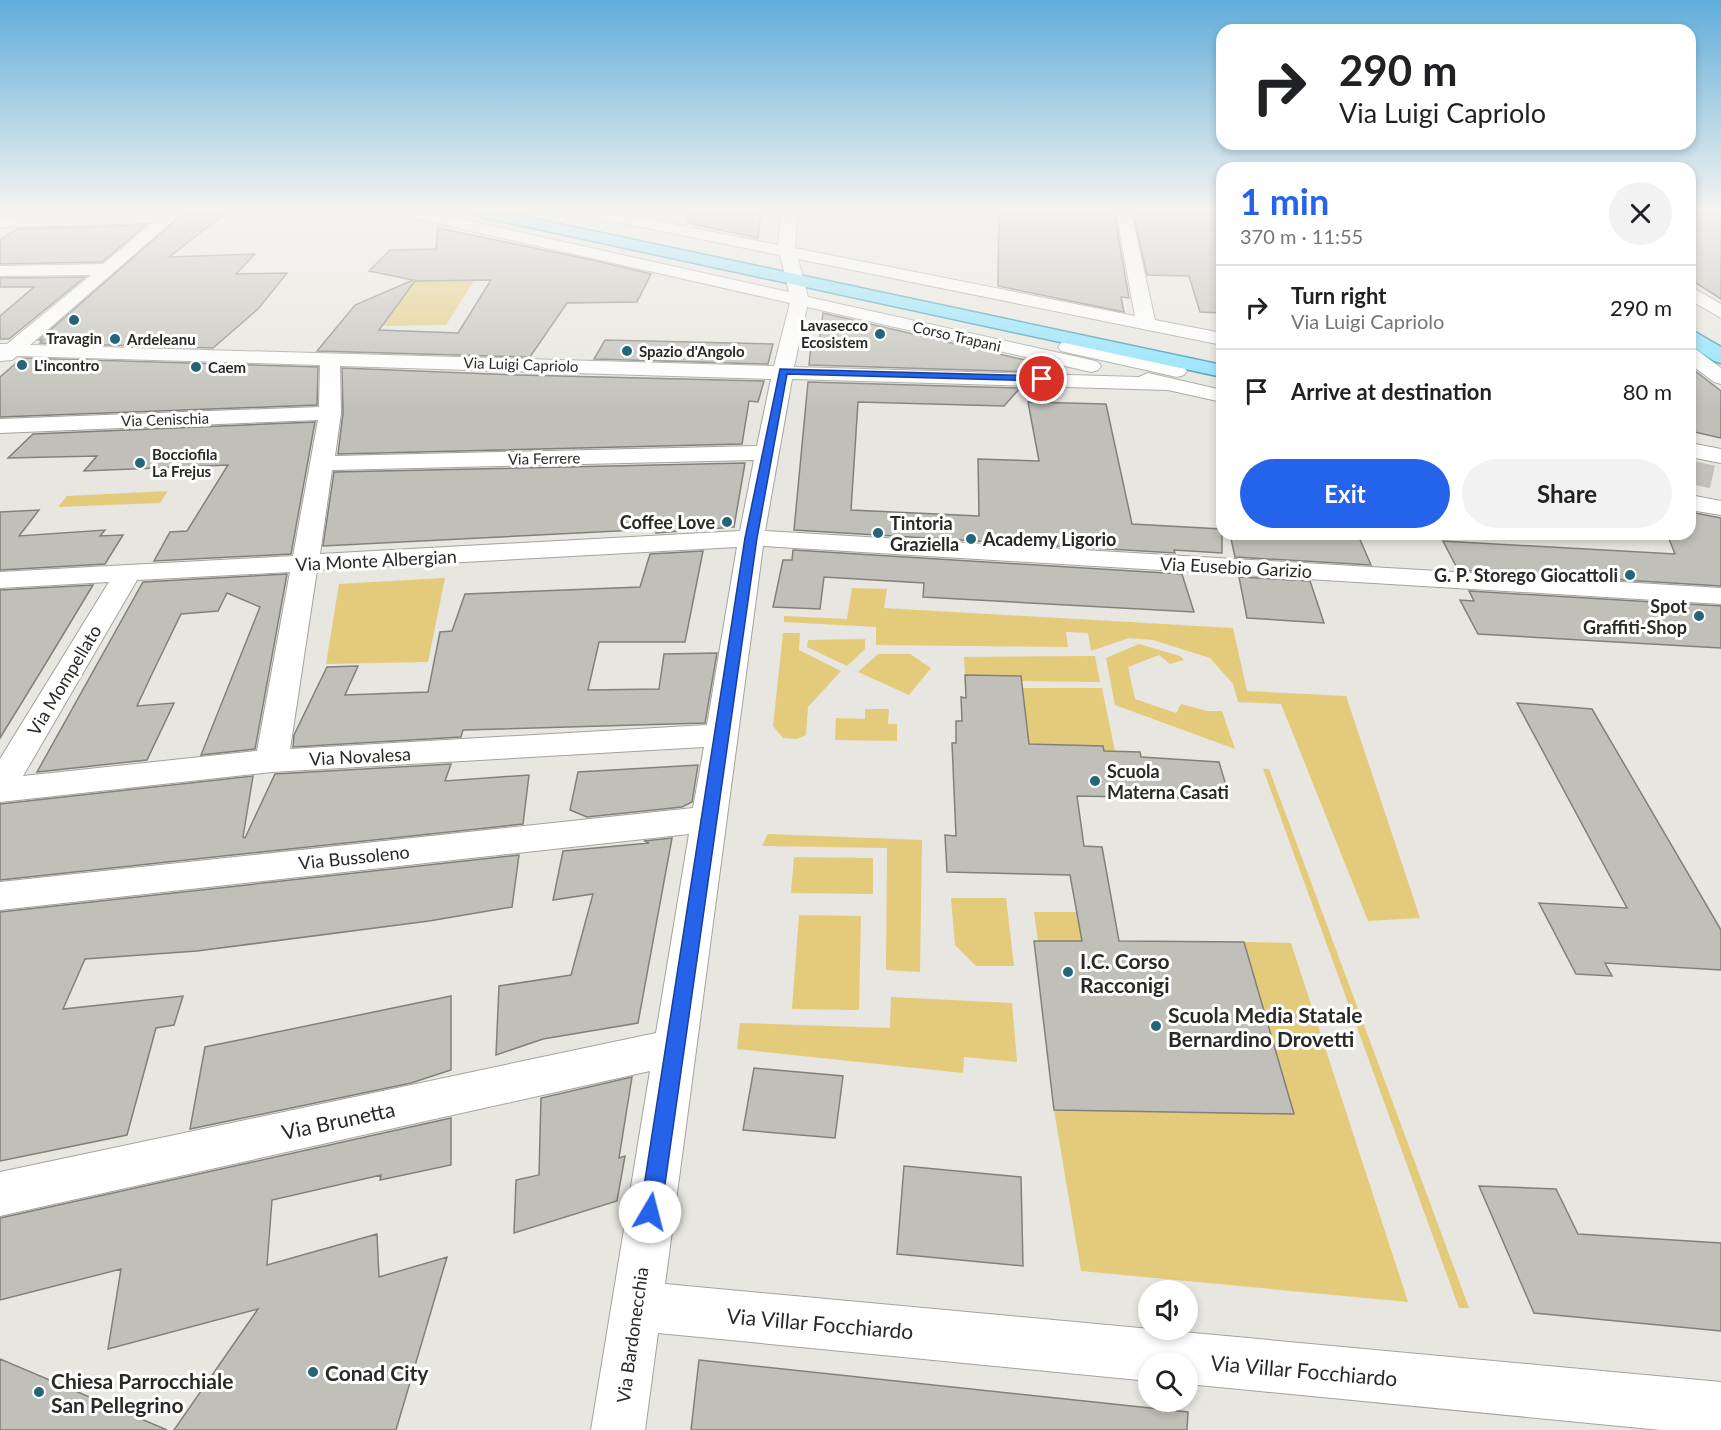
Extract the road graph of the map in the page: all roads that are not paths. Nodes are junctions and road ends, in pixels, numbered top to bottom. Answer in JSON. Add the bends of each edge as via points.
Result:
{"nodes":[{"id":1,"x":96,"y":279,"type":"edge"},
{"id":2,"x":793,"y":279,"type":"edge"},
{"id":3,"x":807,"y":279,"type":"edge"},
{"id":4,"x":813,"y":279,"type":"edge"},
{"id":5,"x":816,"y":279,"type":"edge"},
{"id":6,"x":820,"y":279,"type":"edge"},
{"id":7,"x":1124,"y":279,"type":"edge"},
{"id":8,"x":1696,"y":295,"type":"edge"},
{"id":9,"x":1721,"y":312,"type":"edge"},
{"id":10,"x":1696,"y":320,"type":"edge"},
{"id":11,"x":1721,"y":338,"type":"edge"},
{"id":12,"x":1216,"y":339,"type":"edge"},
{"id":13,"x":1696,"y":339,"type":"edge"},
{"id":14,"x":1124,"y":345,"type":"junction"},
{"id":15,"x":1216,"y":351,"type":"edge"},
{"id":16,"x":4,"y":353,"type":"edge"},
{"id":17,"x":1721,"y":357,"type":"edge"},
{"id":18,"x":330,"y":358,"type":"junction"},
{"id":19,"x":1696,"y":359,"type":"edge"},
{"id":20,"x":1216,"y":360,"type":"edge"},
{"id":21,"x":1216,"y":369,"type":"edge"},
{"id":22,"x":783,"y":371,"type":"junction"},
{"id":23,"x":1055,"y":372,"type":"junction"},
{"id":24,"x":1721,"y":378,"type":"edge"},
{"id":25,"x":1216,"y":379,"type":"edge"},
{"id":26,"x":1167,"y":384,"type":"junction"},
{"id":27,"x":1216,"y":395,"type":"edge"},
{"id":28,"x":330,"y":413,"type":"junction"},
{"id":29,"x":0,"y":426,"type":"edge"},
{"id":30,"x":1696,"y":437,"type":"edge"},
{"id":31,"x":1721,"y":442,"type":"edge"},
{"id":32,"x":1696,"y":451,"type":"edge"},
{"id":33,"x":768,"y":453,"type":"junction"},
{"id":34,"x":1721,"y":456,"type":"edge"},
{"id":35,"x":320,"y":463,"type":"junction"},
{"id":36,"x":1696,"y":486,"type":"edge"},
{"id":37,"x":1721,"y":492,"type":"edge"},
{"id":38,"x":1696,"y":503,"type":"edge"},
{"id":39,"x":1721,"y":508,"type":"edge"},
{"id":40,"x":751,"y":538,"type":"junction"},
{"id":41,"x":303,"y":564,"type":"junction"},
{"id":42,"x":128,"y":573,"type":"junction"},
{"id":43,"x":0,"y":580,"type":"edge"},
{"id":44,"x":1721,"y":596,"type":"edge"},
{"id":45,"x":722,"y":735,"type":"junction"},
{"id":46,"x":272,"y":761,"type":"junction"},
{"id":47,"x":0,"y":789,"type":"edge"},
{"id":48,"x":709,"y":819,"type":"junction"},
{"id":49,"x":0,"y":896,"type":"edge"},
{"id":50,"x":675,"y":1047,"type":"junction"},
{"id":51,"x":0,"y":1194,"type":"edge"},
{"id":52,"x":636,"y":1306,"type":"junction"},
{"id":53,"x":1721,"y":1409,"type":"edge"},
{"id":54,"x":618,"y":1430,"type":"edge"}],
"edges":[{"from":1,"to":16,"type":"street"},
{"from":2,"to":22,"type":"street","name":"Via Bardonecchia"},
{"from":3,"to":23,"type":"street","name":"Corso Trapani"},
{"from":4,"to":14,"type":"main road","name":"Corso Trapani","via":[[943,312]]},
{"from":5,"to":14,"type":"street","name":"Corso Trapani"},
{"from":6,"to":14,"type":"main road","name":"Corso Trapani","via":[[967,305]]},
{"from":7,"to":14,"type":"street"},
{"from":8,"to":9,"type":"street"},
{"from":10,"to":11,"type":"main road"},
{"from":12,"to":14,"type":"street","name":"Corso Trapani"},
{"from":13,"to":17,"type":"main road"},
{"from":14,"to":15,"type":"street","name":"Corso Trapani"},
{"from":14,"to":20,"type":"main road","name":"Corso Trapani"},
{"from":14,"to":21,"type":"main road","name":"Corso Trapani"},
{"from":14,"to":23,"type":"street","name":"Via Luigi Capriolo","via":[[1094,375]]},
{"from":14,"to":25,"type":"street","name":"Corso Trapani"},
{"from":14,"to":26,"type":"street","name":"Corso Trapani"},
{"from":16,"to":18,"type":"street","name":"Via Luigi Capriolo"},
{"from":18,"to":22,"type":"street","name":"Via Luigi Capriolo"},
{"from":18,"to":28,"type":"street"},
{"from":19,"to":24,"type":"street"},
{"from":22,"to":23,"type":"street","name":"Via Luigi Capriolo"},
{"from":22,"to":33,"type":"street","name":"Via Bardonecchia"},
{"from":23,"to":26,"type":"street","name":"Via Luigi Capriolo","via":[[1118,384]]},
{"from":26,"to":27,"type":"street","name":"Corso Trapani"},
{"from":28,"to":29,"type":"street","name":"Via Cenischia"},
{"from":28,"to":35,"type":"street"},
{"from":30,"to":31,"type":"street"},
{"from":32,"to":34,"type":"street"},
{"from":33,"to":35,"type":"street","name":"Via Ferrere"},
{"from":33,"to":40,"type":"street","name":"Via Bardonecchia"},
{"from":35,"to":41,"type":"street"},
{"from":36,"to":37,"type":"street"},
{"from":38,"to":39,"type":"street"},
{"from":40,"to":41,"type":"street","name":"Via Monte Albergian"},
{"from":40,"to":44,"type":"street","name":"Via Eusebio Garizio"},
{"from":40,"to":45,"type":"street","name":"Via Bardonecchia"},
{"from":41,"to":42,"type":"street","name":"Via Monte Albergian"},
{"from":41,"to":46,"type":"street"},
{"from":42,"to":43,"type":"street","name":"Via Monte Albergian"},
{"from":42,"to":47,"type":"street","name":"Via Mompellato"},
{"from":45,"to":46,"type":"street","name":"Via Novalesa"},
{"from":45,"to":48,"type":"street","name":"Via Bardonecchia"},
{"from":46,"to":47,"type":"street","name":"Via Novalesa"},
{"from":48,"to":49,"type":"street","name":"Via Bussoleno"},
{"from":48,"to":50,"type":"street","name":"Via Bardonecchia"},
{"from":50,"to":51,"type":"street","name":"Via Brunetta"},
{"from":50,"to":52,"type":"street","name":"Via Bardonecchia"},
{"from":52,"to":53,"type":"street","name":"Via Villar Focchiardo"},
{"from":52,"to":54,"type":"street","name":"Via Bardonecchia"}]}
